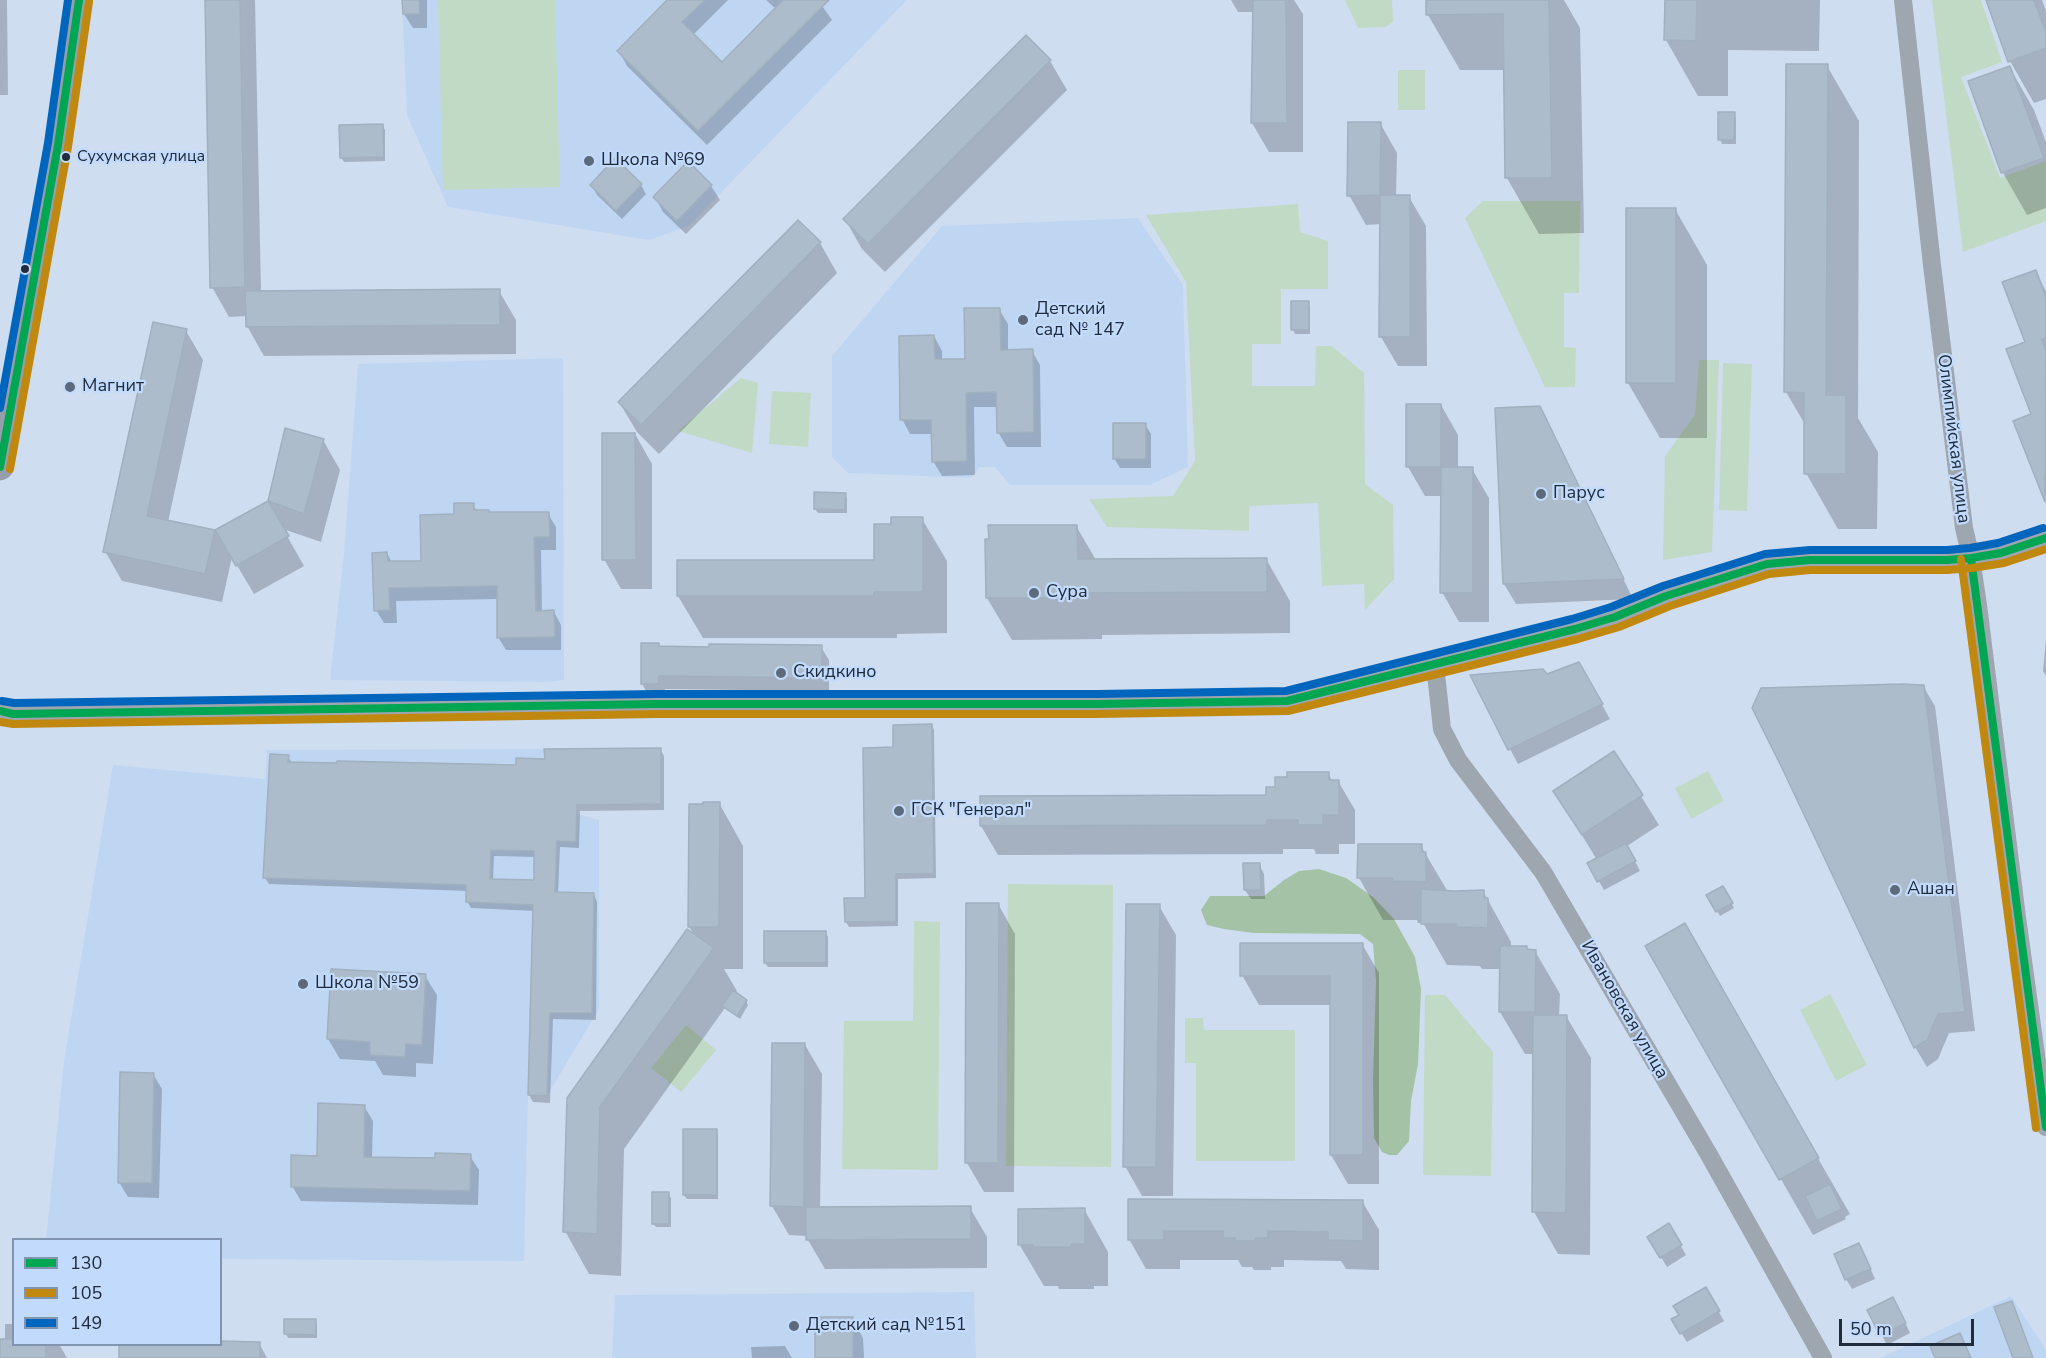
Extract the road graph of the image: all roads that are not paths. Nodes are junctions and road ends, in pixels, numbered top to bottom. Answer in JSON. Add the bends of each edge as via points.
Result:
{"nodes":[{"id":1,"x":79,"y":0,"type":"edge"},
{"id":2,"x":1903,"y":0,"type":"edge"},
{"id":3,"x":0,"y":467,"type":"edge"},
{"id":4,"x":2046,"y":538,"type":"edge"},
{"id":5,"x":1971,"y":558,"type":"junction"},
{"id":6,"x":1435,"y":665,"type":"junction"},
{"id":7,"x":0,"y":711,"type":"edge"},
{"id":8,"x":2046,"y":1127,"type":"edge"},
{"id":9,"x":1823,"y":1358,"type":"edge"}],
"edges":[{"from":1,"to":3,"type":"main road","via":[[58,145]]},
{"from":2,"to":5,"type":"street","name":"Олимпийская улица","via":[[1962,517]]},
{"from":4,"to":5,"type":"main road"},
{"from":5,"to":6,"type":"main road","via":[[1820,559],[1767,564],[1575,629]]},
{"from":5,"to":8,"type":"street","name":"Олимпийская улица"},
{"from":6,"to":7,"type":"main road","via":[[1321,694],[1266,703],[671,704],[13,714]]},
{"from":6,"to":9,"type":"street","name":"Ивановская улица","via":[[1442,729],[1458,760],[1543,872]]}]}
